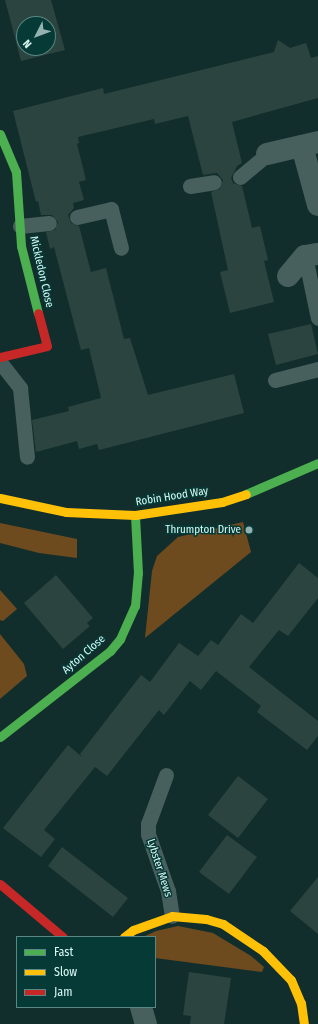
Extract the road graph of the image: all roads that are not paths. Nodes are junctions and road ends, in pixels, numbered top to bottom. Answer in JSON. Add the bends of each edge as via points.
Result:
{"nodes":[{"id":1,"x":0,"y":134,"type":"edge"},
{"id":2,"x":310,"y":144,"type":"edge"},
{"id":3,"x":267,"y":154,"type":"joint"},
{"id":4,"x":240,"y":177,"type":"dead end"},
{"id":5,"x":214,"y":182,"type":"dead end"},
{"id":6,"x":190,"y":186,"type":"dead end"},
{"id":7,"x":318,"y":205,"type":"edge"},
{"id":8,"x":77,"y":217,"type":"dead end"},
{"id":9,"x":49,"y":223,"type":"dead end"},
{"id":10,"x":20,"y":226,"type":"junction"},
{"id":11,"x":121,"y":248,"type":"dead end"},
{"id":12,"x":312,"y":255,"type":"edge"},
{"id":13,"x":288,"y":276,"type":"dead end"},
{"id":14,"x":318,"y":318,"type":"edge"},
{"id":15,"x":0,"y":357,"type":"edge"},
{"id":16,"x":0,"y":362,"type":"edge"},
{"id":17,"x":318,"y":369,"type":"edge"},
{"id":18,"x":274,"y":380,"type":"dead end"},
{"id":19,"x":27,"y":457,"type":"dead end"},
{"id":20,"x":318,"y":462,"type":"edge"},
{"id":21,"x":0,"y":498,"type":"edge"},
{"id":22,"x":136,"y":515,"type":"junction"},
{"id":23,"x":0,"y":737,"type":"edge"},
{"id":24,"x":166,"y":776,"type":"dead end"},
{"id":25,"x":0,"y":884,"type":"edge"},
{"id":26,"x":172,"y":916,"type":"junction"},
{"id":27,"x":62,"y":936,"type":"edge"},
{"id":28,"x":125,"y":936,"type":"edge"},
{"id":29,"x":140,"y":1008,"type":"edge"},
{"id":30,"x":146,"y":1024,"type":"edge"},
{"id":31,"x":304,"y":1024,"type":"edge"}],
"edges":[{"from":1,"to":10,"type":"street","name":"Mickledon Close","via":[[16,172]]},
{"from":2,"to":3,"type":"street"},
{"from":2,"to":7,"type":"street"},
{"from":3,"to":4,"type":"lane"},
{"from":5,"to":6,"type":"lane"},
{"from":8,"to":11,"type":"lane","via":[[111,209]]},
{"from":9,"to":10,"type":"lane"},
{"from":10,"to":15,"type":"street","name":"Mickledon Close","via":[[21,246],[47,346]]},
{"from":12,"to":13,"type":"street"},
{"from":12,"to":14,"type":"lane"},
{"from":16,"to":19,"type":"lane","via":[[20,388]]},
{"from":17,"to":18,"type":"lane"},
{"from":20,"to":22,"type":"street","name":"Robin Hood Way","via":[[266,488],[222,502]]},
{"from":21,"to":22,"type":"street","name":"Robin Hood Way","via":[[66,512]]},
{"from":22,"to":23,"type":"street","name":"Ayton Close","via":[[138,572],[135,606],[120,639],[110,651],[56,696]]},
{"from":24,"to":26,"type":"lane","name":"Lybster Mews","via":[[148,824],[148,834],[168,891]]},
{"from":25,"to":27,"type":"street"},
{"from":26,"to":28,"type":"street","via":[[133,930]]},
{"from":26,"to":31,"type":"street","via":[[206,919],[223,924],[263,951],[291,980],[301,1003]]},
{"from":29,"to":30,"type":"street"}]}
